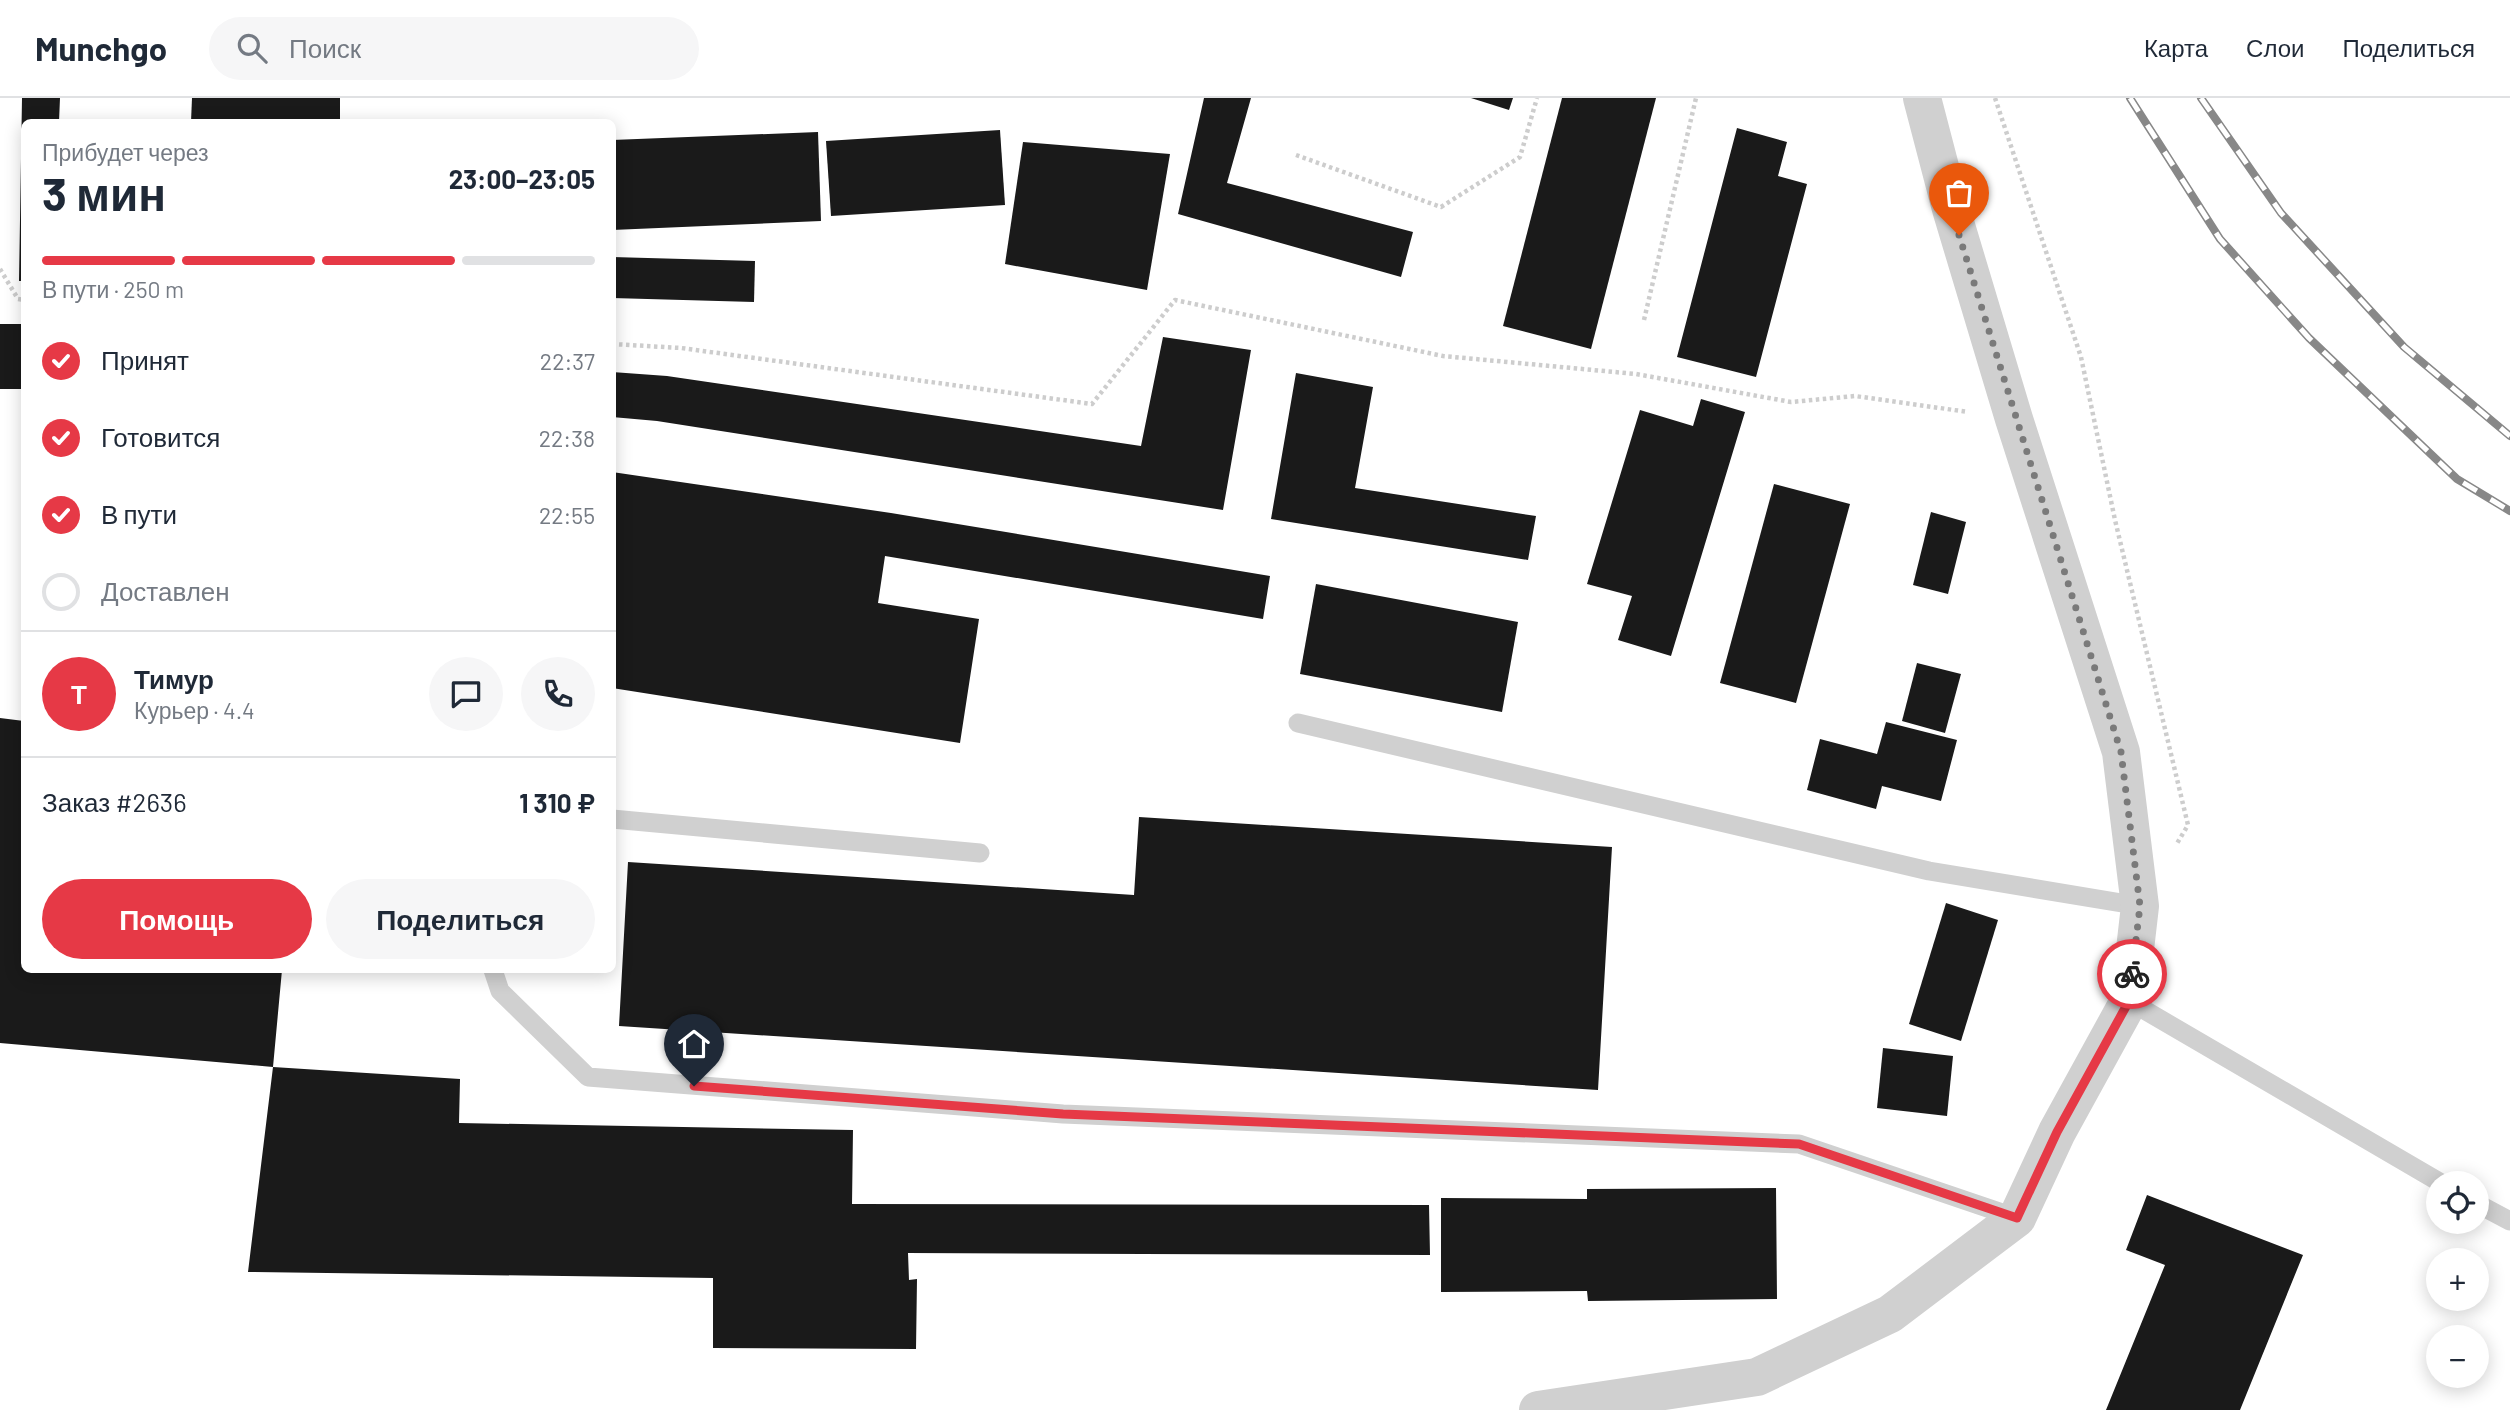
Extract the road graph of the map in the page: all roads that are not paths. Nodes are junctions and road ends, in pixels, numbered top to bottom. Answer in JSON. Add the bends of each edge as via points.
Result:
{"nodes":[{"id":1,"x":1923,"y":98,"type":"edge"},
{"id":2,"x":1298,"y":723,"type":"dead end"},
{"id":3,"x":616,"y":819,"type":"edge"},
{"id":4,"x":980,"y":853,"type":"dead end"},
{"id":5,"x":2140,"y":906,"type":"junction"},
{"id":6,"x":494,"y":973,"type":"edge"},
{"id":7,"x":2129,"y":1001,"type":"junction"},
{"id":8,"x":2426,"y":1174,"type":"edge"},
{"id":9,"x":2489,"y":1210,"type":"edge"},
{"id":10,"x":2017,"y":1218,"type":"junction"},
{"id":11,"x":2510,"y":1221,"type":"edge"},
{"id":12,"x":1538,"y":1410,"type":"edge"}],
"edges":[{"from":1,"to":5,"type":"street","via":[[2014,419],[2121,752]]},
{"from":2,"to":5,"type":"lane","via":[[1929,871]]},
{"from":3,"to":4,"type":"lane"},
{"from":5,"to":7,"type":"street"},
{"from":6,"to":10,"type":"lane","via":[[500,991],[588,1077],[1063,1114],[1799,1144]]},
{"from":7,"to":8,"type":"lane"},
{"from":7,"to":10,"type":"street","via":[[2057,1132]]},
{"from":9,"to":11,"type":"lane"},
{"from":10,"to":12,"type":"street","via":[[1891,1314],[1758,1377]]}]}
